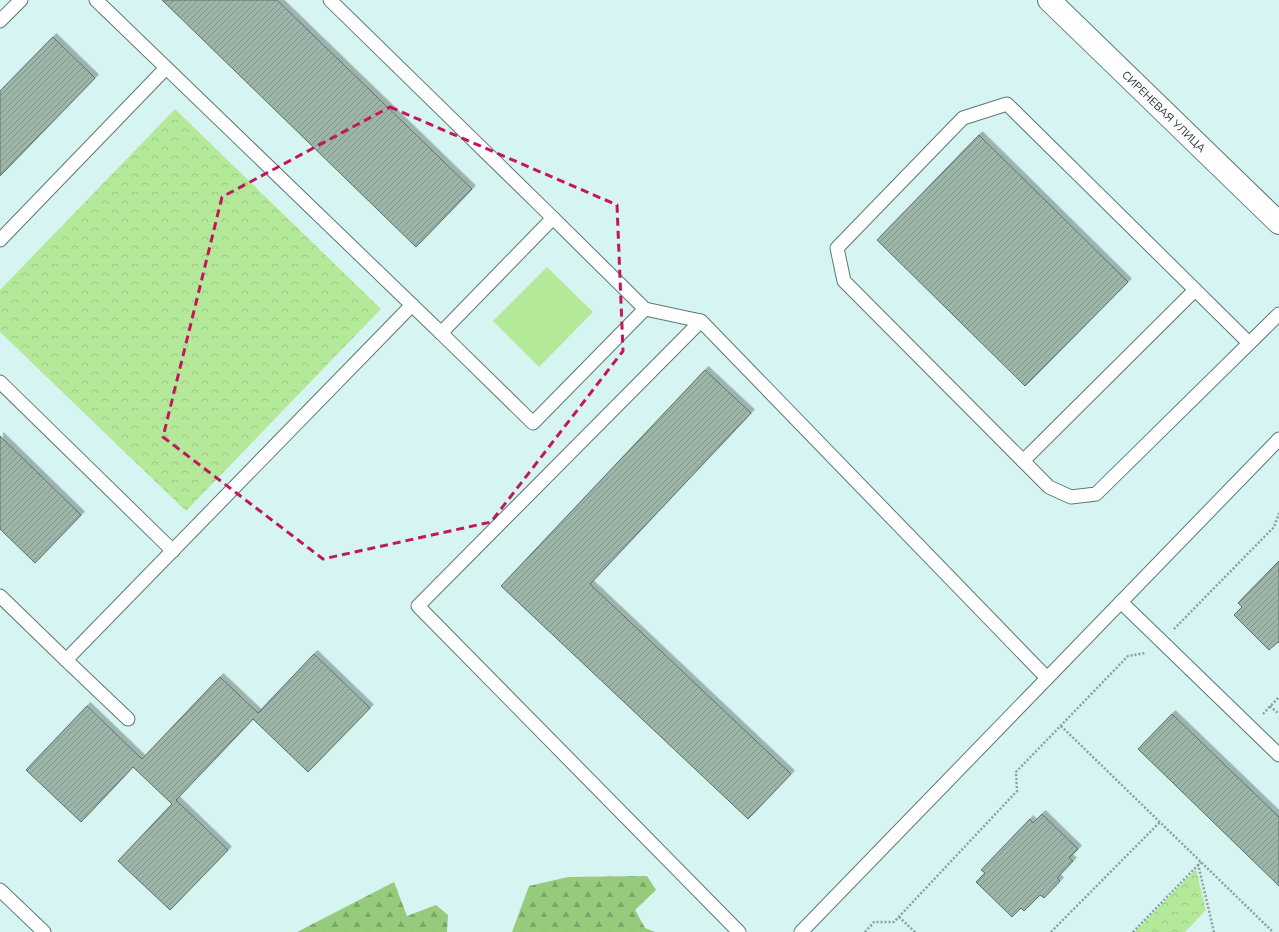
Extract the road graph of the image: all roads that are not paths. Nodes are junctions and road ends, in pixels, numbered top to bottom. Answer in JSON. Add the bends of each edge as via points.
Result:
{"nodes":[{"id":1,"x":21,"y":0,"type":"edge"},
{"id":2,"x":96,"y":0,"type":"edge"},
{"id":3,"x":330,"y":0,"type":"edge"},
{"id":4,"x":1049,"y":0,"type":"edge"},
{"id":5,"x":0,"y":21,"type":"edge"},
{"id":6,"x":166,"y":68,"type":"junction"},
{"id":7,"x":553,"y":218,"type":"junction"},
{"id":8,"x":1279,"y":223,"type":"edge"},
{"id":9,"x":0,"y":240,"type":"edge"},
{"id":10,"x":1195,"y":290,"type":"junction"},
{"id":11,"x":412,"y":305,"type":"junction"},
{"id":12,"x":645,"y":309,"type":"junction"},
{"id":13,"x":1279,"y":314,"type":"edge"},
{"id":14,"x":701,"y":321,"type":"junction"},
{"id":15,"x":441,"y":333,"type":"junction"},
{"id":16,"x":1249,"y":343,"type":"junction"},
{"id":17,"x":0,"y":382,"type":"edge"},
{"id":18,"x":1279,"y":438,"type":"edge"},
{"id":19,"x":1023,"y":461,"type":"junction"},
{"id":20,"x":172,"y":551,"type":"junction"},
{"id":21,"x":1,"y":599,"type":"edge"},
{"id":22,"x":1121,"y":602,"type":"junction"},
{"id":23,"x":66,"y":660,"type":"junction"},
{"id":24,"x":1047,"y":678,"type":"junction"},
{"id":25,"x":128,"y":719,"type":"dead end"},
{"id":26,"x":1279,"y":755,"type":"edge"},
{"id":27,"x":0,"y":890,"type":"edge"},
{"id":28,"x":44,"y":932,"type":"edge"},
{"id":29,"x":740,"y":932,"type":"edge"},
{"id":30,"x":801,"y":932,"type":"edge"}],
"edges":[{"from":1,"to":5,"type":"lane"},
{"from":2,"to":6,"type":"lane"},
{"from":3,"to":7,"type":"lane"},
{"from":4,"to":8,"type":"street","name":"СИРЕНЕВАЯ УЛИЦА"},
{"from":6,"to":9,"type":"lane"},
{"from":6,"to":11,"type":"lane"},
{"from":7,"to":12,"type":"lane"},
{"from":7,"to":15,"type":"lane"},
{"from":10,"to":16,"type":"lane"},
{"from":10,"to":19,"type":"lane"},
{"from":10,"to":19,"type":"lane","via":[[1007,104],[963,118],[837,248],[844,282]]},
{"from":11,"to":15,"type":"lane"},
{"from":11,"to":20,"type":"lane"},
{"from":12,"to":14,"type":"lane"},
{"from":12,"to":15,"type":"lane","via":[[533,423]]},
{"from":13,"to":16,"type":"lane"},
{"from":14,"to":24,"type":"lane"},
{"from":14,"to":29,"type":"lane","via":[[418,606]]},
{"from":16,"to":19,"type":"lane","via":[[1096,494],[1071,497],[1049,487]]},
{"from":17,"to":20,"type":"lane"},
{"from":18,"to":22,"type":"lane"},
{"from":20,"to":23,"type":"lane"},
{"from":21,"to":23,"type":"lane"},
{"from":22,"to":24,"type":"lane"},
{"from":22,"to":26,"type":"lane"},
{"from":23,"to":25,"type":"lane"},
{"from":24,"to":30,"type":"lane"},
{"from":27,"to":28,"type":"lane"}]}
